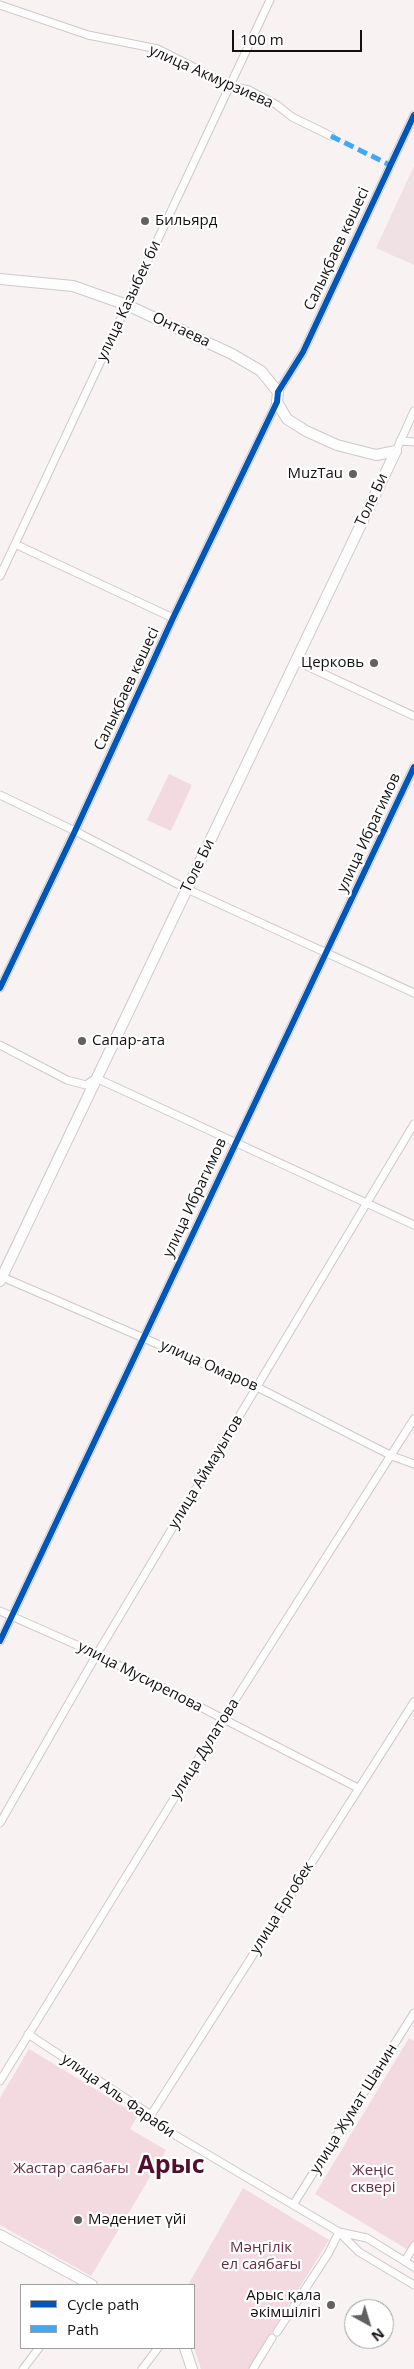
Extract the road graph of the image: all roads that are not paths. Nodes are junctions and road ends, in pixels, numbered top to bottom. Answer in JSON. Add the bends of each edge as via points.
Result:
{"nodes":[{"id":1,"x":270,"y":0,"type":"edge"},
{"id":2,"x":0,"y":5,"type":"edge"},
{"id":3,"x":231,"y":86,"type":"junction"},
{"id":4,"x":414,"y":115,"type":"edge"},
{"id":5,"x":331,"y":136,"type":"dead end"},
{"id":6,"x":0,"y":279,"type":"edge"},
{"id":7,"x":127,"y":305,"type":"junction"},
{"id":8,"x":278,"y":397,"type":"junction"},
{"id":9,"x":414,"y":412,"type":"edge"},
{"id":10,"x":400,"y":441,"type":"junction"},
{"id":11,"x":414,"y":442,"type":"edge"},
{"id":12,"x":396,"y":451,"type":"junction"},
{"id":13,"x":15,"y":544,"type":"junction"},
{"id":14,"x":0,"y":576,"type":"edge"},
{"id":15,"x":173,"y":618,"type":"junction"},
{"id":16,"x":296,"y":661,"type":"junction"},
{"id":17,"x":414,"y":716,"type":"edge"},
{"id":18,"x":414,"y":766,"type":"edge"},
{"id":19,"x":0,"y":796,"type":"edge"},
{"id":20,"x":76,"y":831,"type":"junction"},
{"id":21,"x":187,"y":889,"type":"junction"},
{"id":22,"x":327,"y":952,"type":"junction"},
{"id":23,"x":0,"y":988,"type":"edge"},
{"id":24,"x":414,"y":994,"type":"edge"},
{"id":25,"x":0,"y":1045,"type":"edge"},
{"id":26,"x":96,"y":1078,"type":"junction"},
{"id":27,"x":414,"y":1124,"type":"edge"},
{"id":28,"x":236,"y":1142,"type":"junction"},
{"id":29,"x":368,"y":1203,"type":"junction"},
{"id":30,"x":414,"y":1225,"type":"edge"},
{"id":31,"x":1,"y":1278,"type":"edge"},
{"id":32,"x":144,"y":1338,"type":"junction"},
{"id":33,"x":256,"y":1387,"type":"junction"},
{"id":34,"x":414,"y":1419,"type":"edge"},
{"id":35,"x":392,"y":1456,"type":"junction"},
{"id":36,"x":414,"y":1464,"type":"edge"},
{"id":37,"x":0,"y":1611,"type":"edge"},
{"id":38,"x":12,"y":1616,"type":"junction"},
{"id":39,"x":0,"y":1641,"type":"edge"},
{"id":40,"x":97,"y":1654,"type":"junction"},
{"id":41,"x":414,"y":1702,"type":"edge"},
{"id":42,"x":223,"y":1719,"type":"junction"},
{"id":43,"x":358,"y":1788,"type":"junction"},
{"id":44,"x":0,"y":1822,"type":"edge"},
{"id":45,"x":414,"y":2012,"type":"edge"},
{"id":46,"x":28,"y":2034,"type":"junction"},
{"id":47,"x":0,"y":2081,"type":"edge"},
{"id":48,"x":151,"y":2115,"type":"junction"},
{"id":49,"x":293,"y":2205,"type":"junction"},
{"id":50,"x":339,"y":2232,"type":"junction"},
{"id":51,"x":0,"y":2235,"type":"edge"},
{"id":52,"x":414,"y":2246,"type":"edge"},
{"id":53,"x":405,"y":2261,"type":"junction"},
{"id":54,"x":414,"y":2267,"type":"edge"},
{"id":55,"x":88,"y":2284,"type":"edge"},
{"id":56,"x":414,"y":2285,"type":"edge"},
{"id":57,"x":38,"y":2349,"type":"edge"},
{"id":58,"x":157,"y":2349,"type":"edge"},
{"id":59,"x":185,"y":2349,"type":"edge"},
{"id":60,"x":23,"y":2369,"type":"edge"},
{"id":61,"x":142,"y":2369,"type":"edge"},
{"id":62,"x":192,"y":2369,"type":"edge"},
{"id":63,"x":253,"y":2369,"type":"edge"}],
"edges":[{"from":1,"to":3,"type":"street","name":"улица Казыбек би"},
{"from":2,"to":3,"type":"street","name":"улица Акмурзиева","via":[[88,35],[158,49]]},
{"from":3,"to":5,"type":"street","name":"улица Акмурзиева","via":[[249,90],[292,117]]},
{"from":3,"to":7,"type":"street","name":"улица Казыбек би"},
{"from":4,"to":8,"type":"street","name":"Салықбаев көшесі","via":[[303,352]]},
{"from":6,"to":7,"type":"main road","name":"Онтаева","via":[[73,286]]},
{"from":7,"to":8,"type":"main road","name":"Онтаева","via":[[261,371]]},
{"from":7,"to":13,"type":"street","name":"улица Казыбек би"},
{"from":8,"to":12,"type":"main road","name":"Онтаева","via":[[287,419],[306,431],[337,445],[376,455]]},
{"from":8,"to":15,"type":"street","name":"Салықбаев көшесі"},
{"from":9,"to":10,"type":"street"},
{"from":10,"to":11,"type":"street"},
{"from":10,"to":12,"type":"street"},
{"from":12,"to":16,"type":"main road","name":"Толе Би"},
{"from":13,"to":14,"type":"street","name":"улица Казыбек би"},
{"from":13,"to":15,"type":"street"},
{"from":15,"to":20,"type":"street","name":"Салықбаев көшесі"},
{"from":16,"to":17,"type":"street"},
{"from":16,"to":21,"type":"main road","name":"Толе Би"},
{"from":18,"to":22,"type":"street","name":"улица Ибрагимов"},
{"from":19,"to":20,"type":"street"},
{"from":20,"to":21,"type":"street"},
{"from":20,"to":23,"type":"street","name":"Салықбаев көшесі"},
{"from":21,"to":22,"type":"street"},
{"from":21,"to":26,"type":"main road","name":"Толе Би"},
{"from":22,"to":24,"type":"street"},
{"from":22,"to":28,"type":"street","name":"улица Ибрагимов"},
{"from":25,"to":26,"type":"street","via":[[67,1080],[86,1085]]},
{"from":26,"to":28,"type":"street"},
{"from":26,"to":31,"type":"main road","name":"Толе Би"},
{"from":27,"to":29,"type":"street","name":"улица Аймауытов"},
{"from":28,"to":29,"type":"street"},
{"from":28,"to":32,"type":"street","name":"улица Ибрагимов"},
{"from":29,"to":30,"type":"street"},
{"from":29,"to":33,"type":"street","name":"улица Аймауытов"},
{"from":31,"to":32,"type":"street","name":"улица Омаров"},
{"from":32,"to":33,"type":"street","name":"улица Омаров"},
{"from":32,"to":38,"type":"street","name":"улица Ибрагимов"},
{"from":33,"to":35,"type":"street","name":"улица Омаров"},
{"from":33,"to":40,"type":"street","name":"улица Аймауытов"},
{"from":34,"to":35,"type":"street","name":"улица Дулатова"},
{"from":35,"to":36,"type":"street","name":"улица Омаров"},
{"from":35,"to":42,"type":"street","name":"улица Дулатова"},
{"from":37,"to":38,"type":"street","name":"улица Мусирепова"},
{"from":38,"to":39,"type":"street","name":"улица Ибрагимов"},
{"from":38,"to":40,"type":"street","name":"улица Мусирепова"},
{"from":40,"to":42,"type":"street","name":"улица Мусирепова"},
{"from":40,"to":44,"type":"street","name":"улица Аймауытов"},
{"from":41,"to":43,"type":"street","name":"улица Ергобек"},
{"from":42,"to":43,"type":"street","name":"улица Мусирепова"},
{"from":42,"to":46,"type":"street","name":"улица Дулатова"},
{"from":43,"to":48,"type":"street","name":"улица Ергобек"},
{"from":45,"to":49,"type":"street","name":"улица Жумат Шанин"},
{"from":46,"to":47,"type":"street","name":"улица Дулатова"},
{"from":46,"to":48,"type":"street","name":"улица Аль Фараби"},
{"from":48,"to":49,"type":"street","name":"улица Аль Фараби","via":[[158,2126]]},
{"from":49,"to":50,"type":"street","name":"улица Аль Фараби"},
{"from":50,"to":53,"type":"street","name":"улица Аль Фараби","via":[[367,2238]]},
{"from":50,"to":56,"type":"street","name":"улица Аль Фараби","via":[[359,2252]]},
{"from":50,"to":63,"type":"street"},
{"from":51,"to":55,"type":"main road"},
{"from":52,"to":53,"type":"street"},
{"from":53,"to":54,"type":"street","name":"улица Аль Фараби"},
{"from":57,"to":60,"type":"street"},
{"from":58,"to":61,"type":"street"},
{"from":59,"to":62,"type":"main road"}]}
